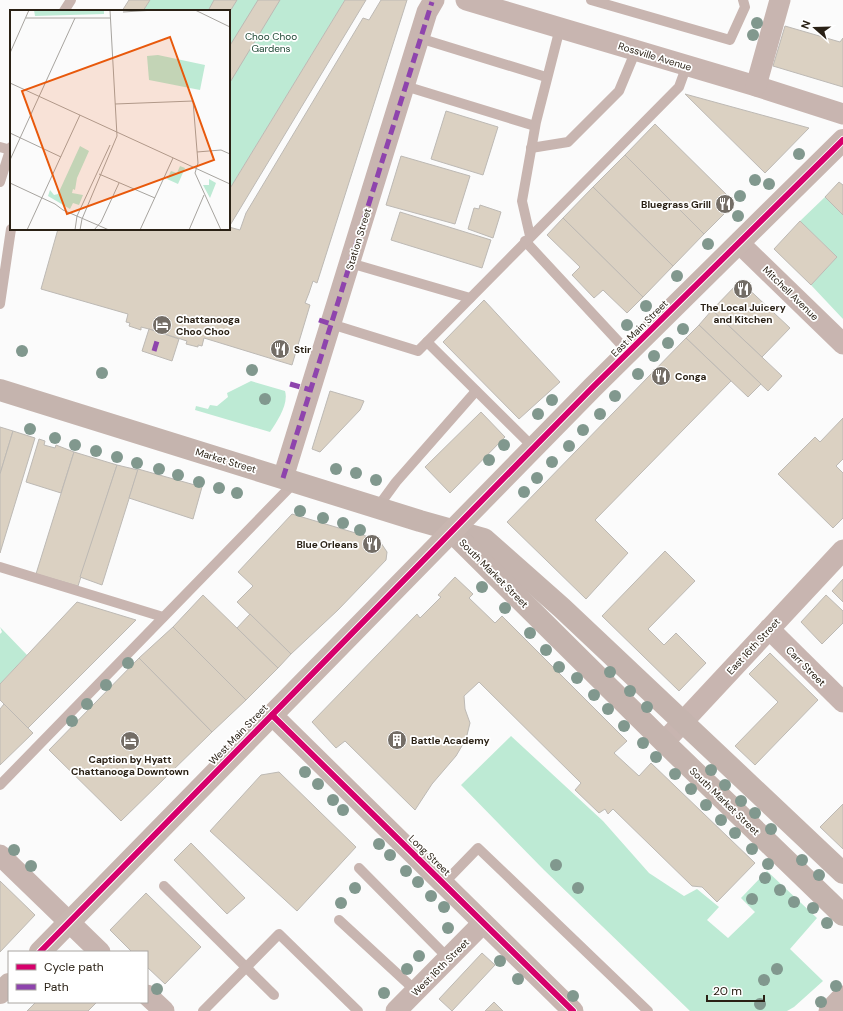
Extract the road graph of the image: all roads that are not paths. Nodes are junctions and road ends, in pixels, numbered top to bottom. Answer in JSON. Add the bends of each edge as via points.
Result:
{"nodes":[{"id":1,"x":70,"y":0,"type":"edge"},
{"id":2,"x":434,"y":0,"type":"edge"},
{"id":3,"x":466,"y":0,"type":"edge"},
{"id":4,"x":591,"y":0,"type":"edge"},
{"id":5,"x":743,"y":0,"type":"edge"},
{"id":6,"x":780,"y":0,"type":"edge"},
{"id":7,"x":487,"y":3,"type":"edge"},
{"id":8,"x":65,"y":10,"type":"edge"},
{"id":9,"x":560,"y":28,"type":"junction"},
{"id":10,"x":419,"y":38,"type":"junction"},
{"id":11,"x":636,"y":50,"type":"junction"},
{"id":12,"x":687,"y":65,"type":"junction"},
{"id":13,"x":546,"y":78,"type":"junction"},
{"id":14,"x":405,"y":86,"type":"junction"},
{"id":15,"x":756,"y":86,"type":"junction"},
{"id":16,"x":843,"y":114,"type":"edge"},
{"id":17,"x":535,"y":126,"type":"junction"},
{"id":18,"x":843,"y":140,"type":"edge"},
{"id":19,"x":0,"y":147,"type":"edge"},
{"id":20,"x":531,"y":148,"type":"junction"},
{"id":21,"x":10,"y":149,"type":"edge"},
{"id":22,"x":10,"y":152,"type":"edge"},
{"id":23,"x":0,"y":182,"type":"edge"},
{"id":24,"x":11,"y":230,"type":"edge"},
{"id":25,"x":527,"y":239,"type":"junction"},
{"id":26,"x":739,"y":243,"type":"junction"},
{"id":27,"x":350,"y":263,"type":"junction"},
{"id":28,"x":0,"y":298,"type":"edge"},
{"id":29,"x":470,"y":298,"type":"junction"},
{"id":30,"x":331,"y":324,"type":"junction"},
{"id":31,"x":427,"y":342,"type":"junction"},
{"id":32,"x":843,"y":344,"type":"edge"},
{"id":33,"x":629,"y":353,"type":"junction"},
{"id":34,"x":0,"y":390,"type":"edge"},
{"id":35,"x":476,"y":391,"type":"junction"},
{"id":36,"x":534,"y":448,"type":"junction"},
{"id":37,"x":289,"y":480,"type":"junction"},
{"id":38,"x":377,"y":508,"type":"junction"},
{"id":39,"x":451,"y":531,"type":"junction"},
{"id":40,"x":843,"y":550,"type":"edge"},
{"id":41,"x":0,"y":567,"type":"edge"},
{"id":42,"x":163,"y":617,"type":"junction"},
{"id":43,"x":769,"y":629,"type":"junction"},
{"id":44,"x":843,"y":702,"type":"edge"},
{"id":45,"x":272,"y":715,"type":"junction"},
{"id":46,"x":682,"y":722,"type":"junction"},
{"id":47,"x":664,"y":742,"type":"junction"},
{"id":48,"x":0,"y":786,"type":"edge"},
{"id":49,"x":0,"y":855,"type":"edge"},
{"id":50,"x":359,"y":868,"type":"dead end"},
{"id":51,"x":843,"y":873,"type":"edge"},
{"id":52,"x":444,"y":883,"type":"junction"},
{"id":53,"x":164,"y":886,"type":"dead end"},
{"id":54,"x":843,"y":915,"type":"edge"},
{"id":55,"x":339,"y":920,"type":"dead end"},
{"id":56,"x":68,"y":923,"type":"junction"},
{"id":57,"x":483,"y":923,"type":"junction"},
{"id":58,"x":41,"y":951,"type":"edge"},
{"id":59,"x":99,"y":951,"type":"edge"},
{"id":60,"x":448,"y":958,"type":"junction"},
{"id":61,"x":246,"y":968,"type":"junction"},
{"id":62,"x":8,"y":985,"type":"edge"},
{"id":63,"x":416,"y":991,"type":"junction"},
{"id":64,"x":0,"y":993,"type":"edge"},
{"id":65,"x":274,"y":995,"type":"dead end"},
{"id":66,"x":843,"y":996,"type":"edge"},
{"id":67,"x":148,"y":997,"type":"edge"},
{"id":68,"x":164,"y":1011,"type":"edge"},
{"id":69,"x":203,"y":1011,"type":"edge"},
{"id":70,"x":358,"y":1011,"type":"edge"},
{"id":71,"x":396,"y":1011,"type":"edge"},
{"id":72,"x":573,"y":1011,"type":"edge"},
{"id":73,"x":648,"y":1011,"type":"edge"},
{"id":74,"x":829,"y":1011,"type":"edge"}],
"edges":[{"from":1,"to":8,"type":"lane"},
{"from":2,"to":10,"type":"street","name":"Station Street","via":[[427,12]]},
{"from":3,"to":7,"type":"street","name":"Rossville Avenue"},
{"from":4,"to":5,"type":"lane","via":[[730,40],[745,7]]},
{"from":6,"to":15,"type":"street"},
{"from":7,"to":9,"type":"street","name":"Rossville Avenue"},
{"from":9,"to":11,"type":"street","name":"Rossville Avenue"},
{"from":9,"to":13,"type":"lane"},
{"from":10,"to":13,"type":"lane"},
{"from":10,"to":14,"type":"street","name":"Station Street"},
{"from":11,"to":12,"type":"street","name":"Rossville Avenue"},
{"from":11,"to":20,"type":"lane","via":[[619,91],[568,142]]},
{"from":12,"to":15,"type":"street","name":"Rossville Avenue"},
{"from":12,"to":25,"type":"lane","via":[[679,86]]},
{"from":13,"to":17,"type":"lane"},
{"from":14,"to":17,"type":"lane"},
{"from":14,"to":27,"type":"street","name":"Station Street"},
{"from":15,"to":16,"type":"street","name":"Rossville Avenue"},
{"from":17,"to":20,"type":"lane"},
{"from":18,"to":26,"type":"main road","name":"East Main Street"},
{"from":19,"to":21,"type":"lane"},
{"from":20,"to":25,"type":"lane","via":[[522,202]]},
{"from":22,"to":23,"type":"lane"},
{"from":24,"to":28,"type":"lane"},
{"from":25,"to":29,"type":"lane"},
{"from":25,"to":33,"type":"lane"},
{"from":26,"to":32,"type":"street","name":"Mitchell Avenue"},
{"from":26,"to":33,"type":"main road","name":"East Main Street"},
{"from":27,"to":29,"type":"lane"},
{"from":27,"to":30,"type":"street","name":"Station Street"},
{"from":29,"to":31,"type":"lane"},
{"from":30,"to":31,"type":"lane","via":[[418,351]]},
{"from":30,"to":37,"type":"street","name":"Station Street"},
{"from":31,"to":35,"type":"lane"},
{"from":33,"to":36,"type":"main road","name":"East Main Street"},
{"from":34,"to":37,"type":"main road","name":"Market Street"},
{"from":35,"to":36,"type":"lane"},
{"from":35,"to":38,"type":"lane","via":[[396,482]]},
{"from":36,"to":39,"type":"main road","name":"East Main Street"},
{"from":37,"to":38,"type":"main road","name":"Market Street"},
{"from":37,"to":42,"type":"lane"},
{"from":38,"to":39,"type":"main road","name":"Market Street"},
{"from":39,"to":45,"type":"main road","name":"West Main Street"},
{"from":39,"to":46,"type":"main road","name":"South Market Street","via":[[484,539],[562,608]]},
{"from":39,"to":47,"type":"main road","name":"South Market Street"},
{"from":40,"to":43,"type":"street","name":"East 16th Street"},
{"from":41,"to":42,"type":"lane"},
{"from":42,"to":48,"type":"lane"},
{"from":43,"to":44,"type":"street","name":"Carr Street"},
{"from":43,"to":46,"type":"street","name":"East 16th Street"},
{"from":45,"to":52,"type":"street","name":"Long Street"},
{"from":45,"to":56,"type":"main road","name":"West Main Street"},
{"from":46,"to":47,"type":"street","name":"East 16th Street"},
{"from":46,"to":51,"type":"main road","name":"South Market Street"},
{"from":47,"to":54,"type":"main road","name":"South Market Street"},
{"from":49,"to":56,"type":"street"},
{"from":50,"to":60,"type":"lane"},
{"from":52,"to":57,"type":"street","name":"Long Street"},
{"from":52,"to":73,"type":"lane","via":[[478,848]]},
{"from":53,"to":61,"type":"lane"},
{"from":55,"to":63,"type":"lane"},
{"from":56,"to":58,"type":"main road","name":"West Main Street"},
{"from":56,"to":59,"type":"street"},
{"from":57,"to":60,"type":"street","name":"West 16th Street"},
{"from":57,"to":72,"type":"street","name":"Long Street"},
{"from":60,"to":63,"type":"street","name":"West 16th Street"},
{"from":61,"to":65,"type":"lane"},
{"from":61,"to":69,"type":"lane"},
{"from":61,"to":70,"type":"lane","via":[[278,934]]},
{"from":62,"to":64,"type":"main road"},
{"from":63,"to":71,"type":"street","name":"West 16th Street"},
{"from":66,"to":74,"type":"street"},
{"from":67,"to":68,"type":"street"}]}
